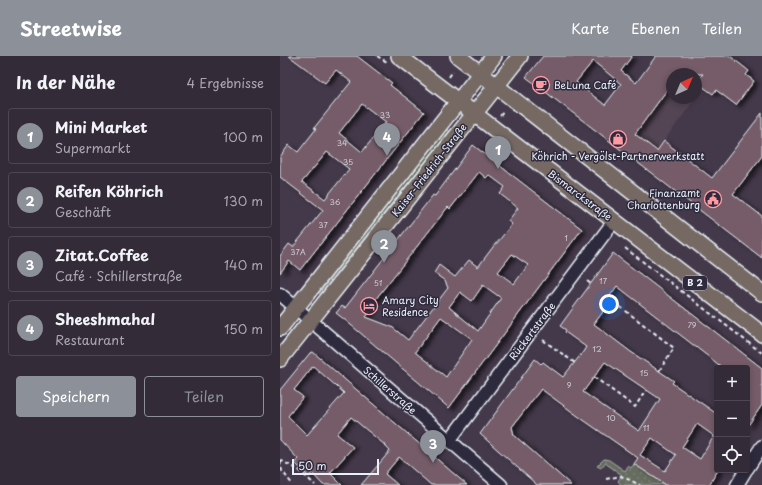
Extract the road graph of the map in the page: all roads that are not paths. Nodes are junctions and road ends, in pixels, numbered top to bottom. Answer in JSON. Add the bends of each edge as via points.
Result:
{"nodes":[{"id":1,"x":398,"y":56,"type":"edge"},
{"id":2,"x":458,"y":56,"type":"edge"},
{"id":3,"x":494,"y":56,"type":"edge"},
{"id":4,"x":520,"y":56,"type":"edge"},
{"id":5,"x":480,"y":73,"type":"junction"},
{"id":6,"x":496,"y":86,"type":"junction"},
{"id":7,"x":458,"y":102,"type":"junction"},
{"id":8,"x":474,"y":114,"type":"junction"},
{"id":9,"x":614,"y":221,"type":"junction"},
{"id":10,"x":762,"y":293,"type":"edge"},
{"id":11,"x":280,"y":294,"type":"edge"},
{"id":12,"x":296,"y":308,"type":"junction"},
{"id":13,"x":310,"y":320,"type":"junction"},
{"id":14,"x":280,"y":328,"type":"edge"},
{"id":15,"x":762,"y":334,"type":"edge"},
{"id":16,"x":280,"y":359,"type":"edge"},
{"id":17,"x":449,"y":441,"type":"junction"},
{"id":18,"x":762,"y":446,"type":"edge"},
{"id":19,"x":750,"y":465,"type":"edge"},
{"id":20,"x":745,"y":473,"type":"edge"},
{"id":21,"x":501,"y":485,"type":"edge"},
{"id":22,"x":737,"y":485,"type":"edge"}],
"edges":[{"from":1,"to":7,"type":"main road","name":"Bismarckstraße","number":"B 2"},
{"from":2,"to":5,"type":"main road"},
{"from":3,"to":5,"type":"main road","name":"Kaiser-Friedrich-Straße"},
{"from":4,"to":6,"type":"main road","name":"Kaiser-Friedrich-Straße"},
{"from":5,"to":6,"type":"main road"},
{"from":5,"to":7,"type":"main road","name":"Kaiser-Friedrich-Straße"},
{"from":6,"to":8,"type":"main road","name":"Kaiser-Friedrich-Straße"},
{"from":6,"to":10,"type":"main road"},
{"from":7,"to":8,"type":"main road","name":"Bismarckstraße","number":"B 2"},
{"from":7,"to":12,"type":"main road","name":"Kaiser-Friedrich-Straße"},
{"from":8,"to":9,"type":"main road","name":"Bismarckstraße","number":"B 2"},
{"from":8,"to":13,"type":"main road","name":"Kaiser-Friedrich-Straße"},
{"from":9,"to":15,"type":"main road","name":"Bismarckstraße","number":"B 2"},
{"from":9,"to":17,"type":"street","name":"Rückertstraße"},
{"from":11,"to":12,"type":"street","name":"Schillerstraße"},
{"from":12,"to":13,"type":"street","name":"Schillerstraße"},
{"from":12,"to":14,"type":"main road","name":"Kaiser-Friedrich-Straße"},
{"from":13,"to":16,"type":"main road","name":"Kaiser-Friedrich-Straße"},
{"from":13,"to":17,"type":"street","name":"Schillerstraße"},
{"from":17,"to":21,"type":"street","name":"Schillerstraße"},
{"from":18,"to":19,"type":"street"},
{"from":20,"to":22,"type":"street"}]}
